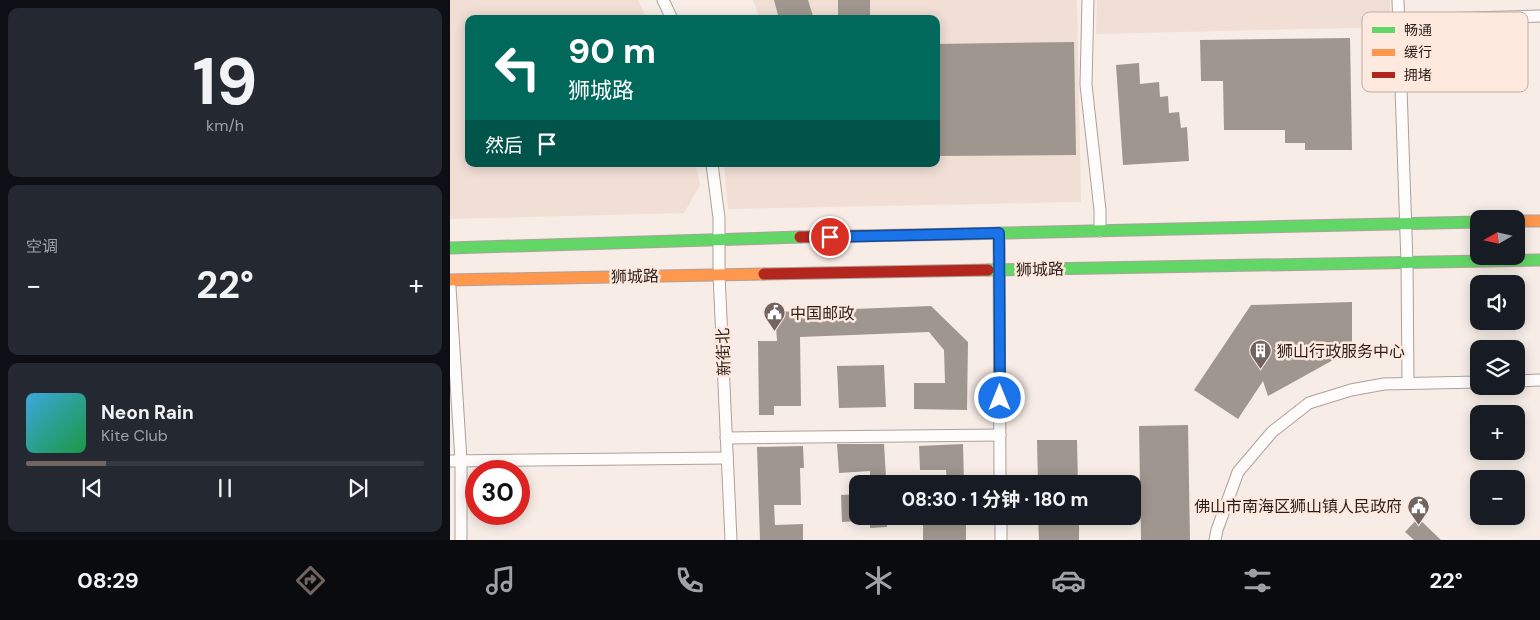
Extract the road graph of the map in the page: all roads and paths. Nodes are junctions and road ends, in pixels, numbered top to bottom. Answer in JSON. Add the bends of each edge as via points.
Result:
{"nodes":[{"id":1,"x":663,"y":0,"type":"edge"},
{"id":2,"x":1088,"y":0,"type":"edge"},
{"id":3,"x":670,"y":15,"type":"edge"},
{"id":4,"x":1400,"y":92,"type":"edge"},
{"id":5,"x":713,"y":167,"type":"edge"},
{"id":6,"x":1525,"y":221,"type":"edge"},
{"id":7,"x":1540,"y":221,"type":"edge"},
{"id":8,"x":1470,"y":222,"type":"edge"},
{"id":9,"x":1404,"y":224,"type":"junction"},
{"id":10,"x":1100,"y":231,"type":"junction"},
{"id":11,"x":999,"y":233,"type":"junction"},
{"id":12,"x":719,"y":239,"type":"junction"},
{"id":13,"x":450,"y":248,"type":"edge"},
{"id":14,"x":1540,"y":260,"type":"edge"},
{"id":15,"x":1406,"y":263,"type":"junction"},
{"id":16,"x":999,"y":270,"type":"junction"},
{"id":17,"x":719,"y":274,"type":"junction"},
{"id":18,"x":450,"y":280,"type":"edge"},
{"id":19,"x":450,"y":287,"type":"edge"},
{"id":20,"x":1540,"y":380,"type":"edge"},
{"id":21,"x":1525,"y":381,"type":"edge"},
{"id":22,"x":1470,"y":382,"type":"edge"},
{"id":23,"x":1408,"y":383,"type":"junction"},
{"id":24,"x":1000,"y":435,"type":"junction"},
{"id":25,"x":726,"y":438,"type":"junction"},
{"id":26,"x":727,"y":458,"type":"junction"},
{"id":27,"x":456,"y":460,"type":"edge"},
{"id":28,"x":1000,"y":475,"type":"edge"},
{"id":29,"x":1000,"y":525,"type":"edge"},
{"id":30,"x":461,"y":540,"type":"edge"},
{"id":31,"x":731,"y":540,"type":"edge"},
{"id":32,"x":1001,"y":540,"type":"edge"},
{"id":33,"x":1215,"y":540,"type":"edge"}],
"edges":[{"from":1,"to":3,"type":"street"},
{"from":2,"to":10,"type":"street","via":[[1086,85]]},
{"from":4,"to":9,"type":"street"},
{"from":5,"to":12,"type":"street","name":"新街北"},
{"from":6,"to":7,"type":"street"},
{"from":8,"to":9,"type":"street","name":"狮城路"},
{"from":9,"to":10,"type":"street","name":"狮城路"},
{"from":9,"to":15,"type":"street"},
{"from":10,"to":11,"type":"street","name":"狮城路"},
{"from":11,"to":12,"type":"street","name":"狮城路"},
{"from":11,"to":16,"type":"street"},
{"from":12,"to":13,"type":"street","name":"狮城路"},
{"from":12,"to":17,"type":"street","name":"新街北"},
{"from":14,"to":15,"type":"street","name":"狮城路"},
{"from":15,"to":16,"type":"street","name":"狮城路"},
{"from":15,"to":23,"type":"street"},
{"from":16,"to":17,"type":"street","name":"狮城路"},
{"from":16,"to":24,"type":"street"},
{"from":17,"to":18,"type":"street","name":"狮城路"},
{"from":17,"to":25,"type":"street","name":"新街北"},
{"from":19,"to":27,"type":"street"},
{"from":20,"to":21,"type":"street"},
{"from":22,"to":23,"type":"street"},
{"from":23,"to":33,"type":"street","via":[[1351,390],[1310,402],[1272,432],[1238,472]]},
{"from":24,"to":25,"type":"street"},
{"from":24,"to":28,"type":"street"},
{"from":25,"to":26,"type":"street","name":"新街北"},
{"from":26,"to":27,"type":"street"},
{"from":26,"to":31,"type":"street","name":"新街北"},
{"from":27,"to":30,"type":"street"},
{"from":29,"to":32,"type":"street"}]}
